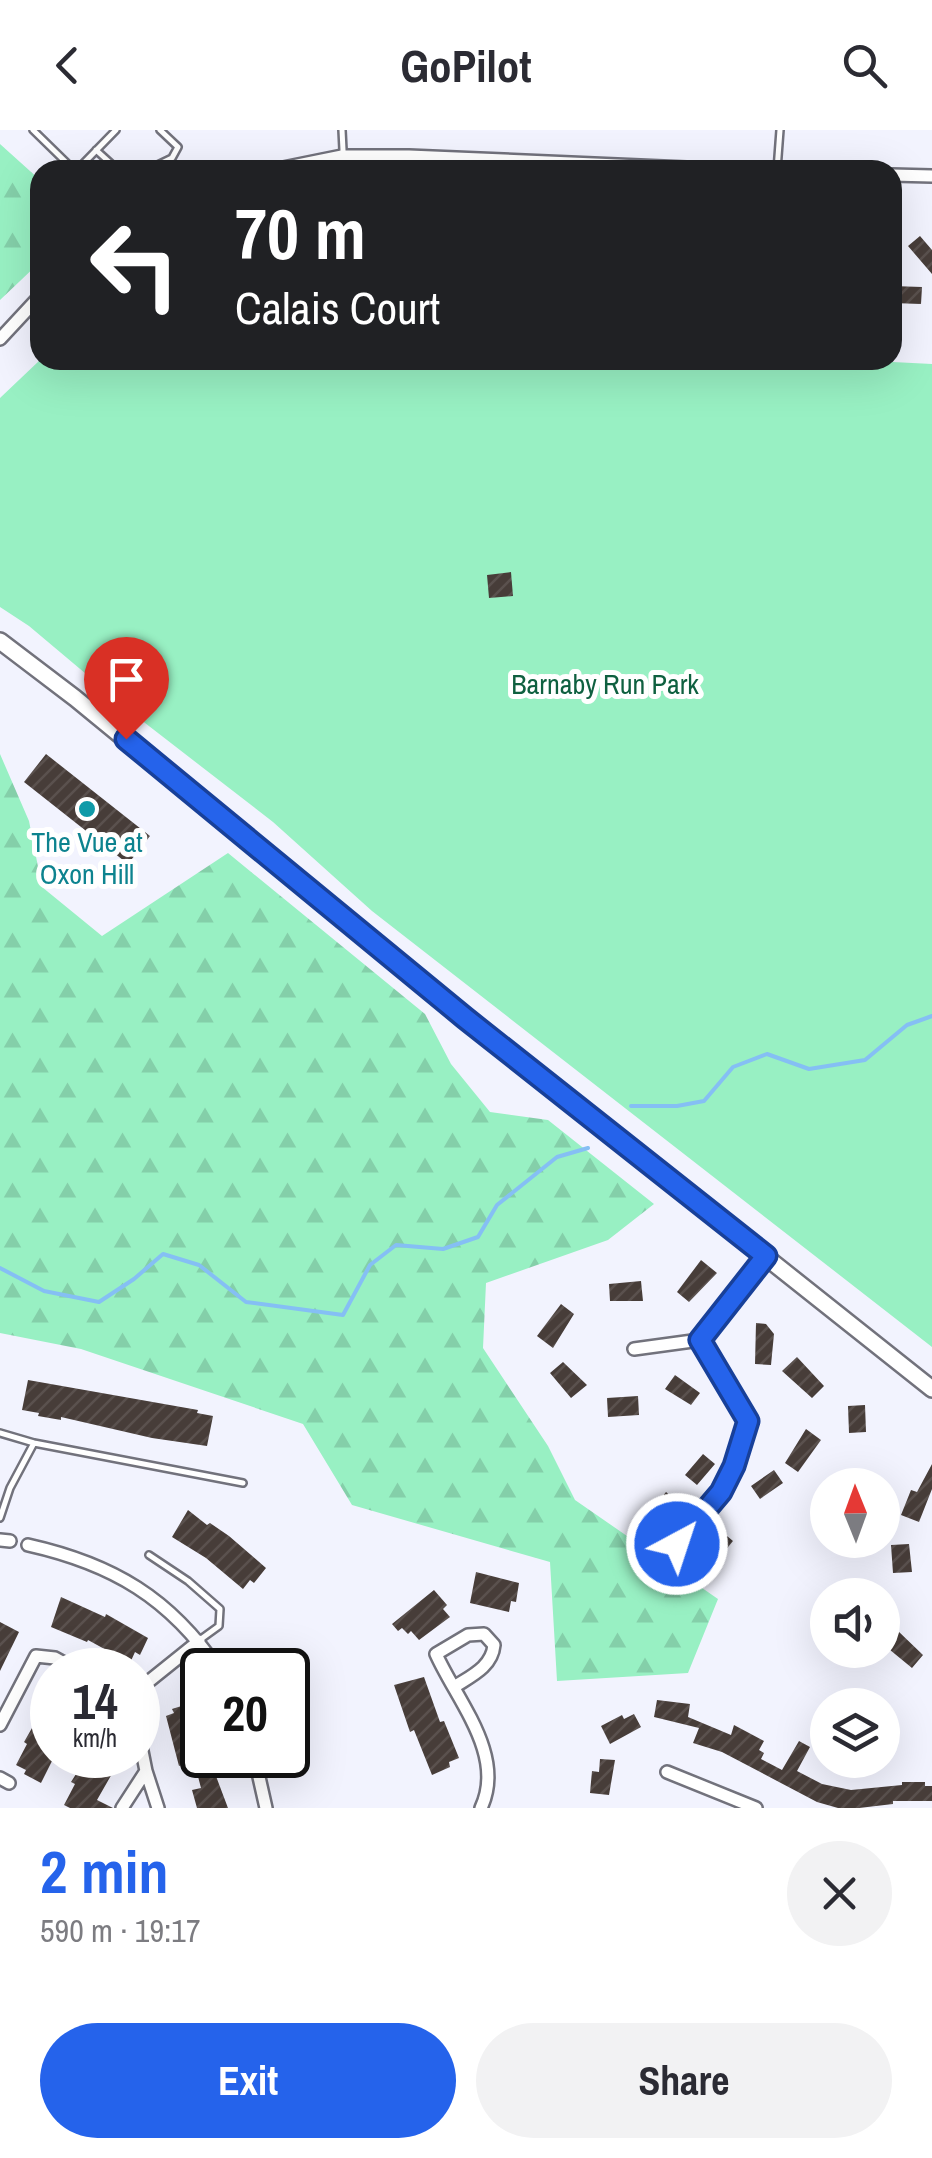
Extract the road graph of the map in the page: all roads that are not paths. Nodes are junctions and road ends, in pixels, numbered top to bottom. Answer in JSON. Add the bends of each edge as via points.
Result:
{"nodes":[{"id":1,"x":33,"y":130,"type":"edge"},
{"id":2,"x":116,"y":130,"type":"edge"},
{"id":3,"x":160,"y":130,"type":"edge"},
{"id":4,"x":342,"y":130,"type":"edge"},
{"id":5,"x":780,"y":130,"type":"edge"},
{"id":6,"x":96,"y":150,"type":"junction"},
{"id":7,"x":65,"y":160,"type":"edge"},
{"id":8,"x":86,"y":160,"type":"edge"},
{"id":9,"x":107,"y":160,"type":"edge"},
{"id":10,"x":168,"y":160,"type":"edge"},
{"id":11,"x":343,"y":160,"type":"edge"},
{"id":12,"x":433,"y":160,"type":"edge"},
{"id":13,"x":533,"y":160,"type":"edge"},
{"id":14,"x":778,"y":160,"type":"edge"},
{"id":15,"x":902,"y":175,"type":"edge"},
{"id":16,"x":932,"y":176,"type":"edge"},
{"id":17,"x":30,"y":307,"type":"edge"},
{"id":18,"x":0,"y":339,"type":"edge"},
{"id":19,"x":0,"y":641,"type":"edge"},
{"id":20,"x":766,"y":1256,"type":"junction"},
{"id":21,"x":700,"y":1340,"type":"junction"},
{"id":22,"x":634,"y":1349,"type":"dead end"},
{"id":23,"x":932,"y":1389,"type":"edge"},
{"id":24,"x":748,"y":1421,"type":"joint"},
{"id":25,"x":0,"y":1433,"type":"edge"},
{"id":26,"x":34,"y":1443,"type":"junction"},
{"id":27,"x":243,"y":1483,"type":"dead end"},
{"id":28,"x":0,"y":1485,"type":"edge"},
{"id":29,"x":10,"y":1488,"type":"junction"},
{"id":30,"x":0,"y":1518,"type":"edge"},
{"id":31,"x":677,"y":1544,"type":"dead end"},
{"id":32,"x":28,"y":1545,"type":"dead end"},
{"id":33,"x":149,"y":1555,"type":"dead end"},
{"id":34,"x":199,"y":1640,"type":"junction"},
{"id":35,"x":205,"y":1648,"type":"edge"},
{"id":36,"x":30,"y":1668,"type":"edge"},
{"id":37,"x":160,"y":1672,"type":"edge"},
{"id":38,"x":454,"y":1687,"type":"junction"},
{"id":39,"x":0,"y":1726,"type":"edge"},
{"id":40,"x":667,"y":1772,"type":"dead end"},
{"id":41,"x":141,"y":1778,"type":"edge"},
{"id":42,"x":148,"y":1778,"type":"edge"},
{"id":43,"x":259,"y":1778,"type":"edge"},
{"id":44,"x":122,"y":1808,"type":"edge"},
{"id":45,"x":158,"y":1808,"type":"edge"},
{"id":46,"x":266,"y":1808,"type":"edge"},
{"id":47,"x":481,"y":1808,"type":"edge"},
{"id":48,"x":756,"y":1808,"type":"edge"}],
"edges":[{"from":1,"to":7,"type":"lane"},
{"from":2,"to":6,"type":"lane"},
{"from":3,"to":10,"type":"lane","via":[[178,147]]},
{"from":4,"to":11,"type":"lane"},
{"from":5,"to":14,"type":"lane"},
{"from":6,"to":8,"type":"lane"},
{"from":6,"to":9,"type":"lane"},
{"from":12,"to":13,"type":"street"},
{"from":15,"to":16,"type":"street"},
{"from":17,"to":18,"type":"street"},
{"from":19,"to":20,"type":"main road"},
{"from":20,"to":21,"type":"street"},
{"from":20,"to":23,"type":"main road"},
{"from":21,"to":22,"type":"street"},
{"from":21,"to":24,"type":"street"},
{"from":24,"to":31,"type":"lane","via":[[721,1492]]},
{"from":25,"to":26,"type":"lane"},
{"from":26,"to":27,"type":"lane"},
{"from":26,"to":29,"type":"lane"},
{"from":28,"to":29,"type":"lane"},
{"from":29,"to":30,"type":"lane"},
{"from":32,"to":34,"type":"street","via":[[101,1566],[168,1609]]},
{"from":33,"to":34,"type":"lane","via":[[220,1608],[219,1626]]},
{"from":34,"to":35,"type":"street"},
{"from":34,"to":37,"type":"street"},
{"from":36,"to":39,"type":"street"},
{"from":38,"to":38,"type":"street","via":[[490,1659],[494,1645],[484,1634],[438,1651]]},
{"from":38,"to":47,"type":"street","via":[[483,1746],[488,1776]]},
{"from":40,"to":48,"type":"street"},
{"from":41,"to":44,"type":"street"},
{"from":42,"to":45,"type":"street"},
{"from":43,"to":46,"type":"street"}]}
